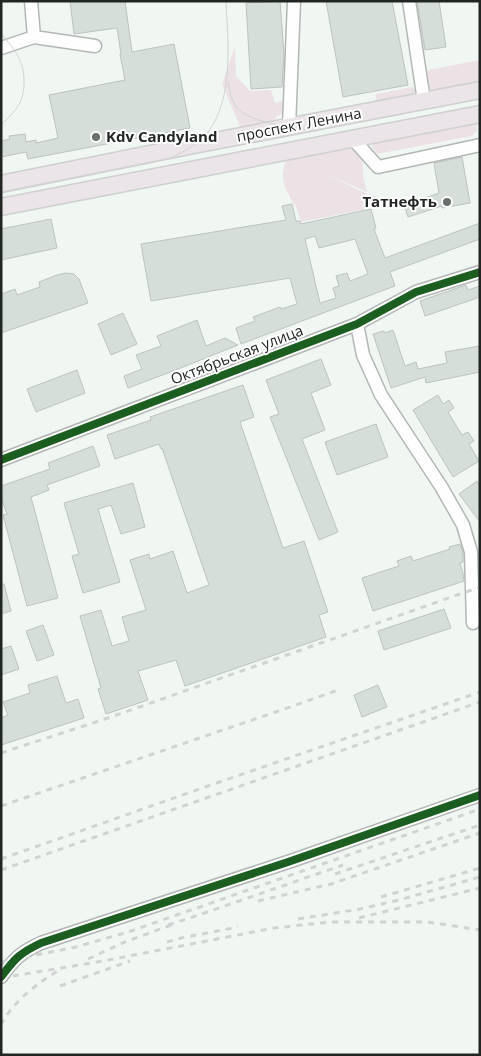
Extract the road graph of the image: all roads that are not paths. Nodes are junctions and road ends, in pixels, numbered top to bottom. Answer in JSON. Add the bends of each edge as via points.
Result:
{"nodes":[{"id":1,"x":32,"y":1,"type":"edge"},
{"id":2,"x":294,"y":1,"type":"edge"},
{"id":3,"x":409,"y":1,"type":"edge"},
{"id":4,"x":34,"y":37,"type":"junction"},
{"id":5,"x":95,"y":46,"type":"dead end"},
{"id":6,"x":1,"y":48,"type":"edge"},
{"id":7,"x":480,"y":90,"type":"edge"},
{"id":8,"x":424,"y":100,"type":"junction"},
{"id":9,"x":480,"y":114,"type":"edge"},
{"id":10,"x":289,"y":127,"type":"junction"},
{"id":11,"x":353,"y":139,"type":"junction"},
{"id":12,"x":480,"y":145,"type":"edge"},
{"id":13,"x":1,"y":184,"type":"edge"},
{"id":14,"x":1,"y":207,"type":"edge"},
{"id":15,"x":480,"y":272,"type":"edge"},
{"id":16,"x":357,"y":324,"type":"junction"},
{"id":17,"x":1,"y":460,"type":"edge"},
{"id":18,"x":473,"y":623,"type":"dead end"},
{"id":19,"x":480,"y":795,"type":"edge"},
{"id":20,"x":1,"y":977,"type":"edge"}],
"edges":[{"from":1,"to":4,"type":"street"},
{"from":2,"to":10,"type":"street"},
{"from":3,"to":8,"type":"street"},
{"from":4,"to":5,"type":"street"},
{"from":4,"to":6,"type":"street"},
{"from":7,"to":8,"type":"main road","name":"проспект Ленина"},
{"from":8,"to":10,"type":"main road","name":"проспект Ленина"},
{"from":9,"to":11,"type":"main road","name":"проспект Ленина"},
{"from":10,"to":13,"type":"main road","name":"проспект Ленина"},
{"from":11,"to":12,"type":"street","via":[[378,167]]},
{"from":11,"to":14,"type":"main road","name":"проспект Ленина"},
{"from":15,"to":16,"type":"street","name":"Октябрьская улица","via":[[416,292]]},
{"from":16,"to":17,"type":"street","name":"Октябрьская улица"},
{"from":16,"to":18,"type":"street","via":[[363,355],[381,395],[463,525],[471,552]]},
{"from":19,"to":20,"type":"street","via":[[41,943],[15,959]]}]}
